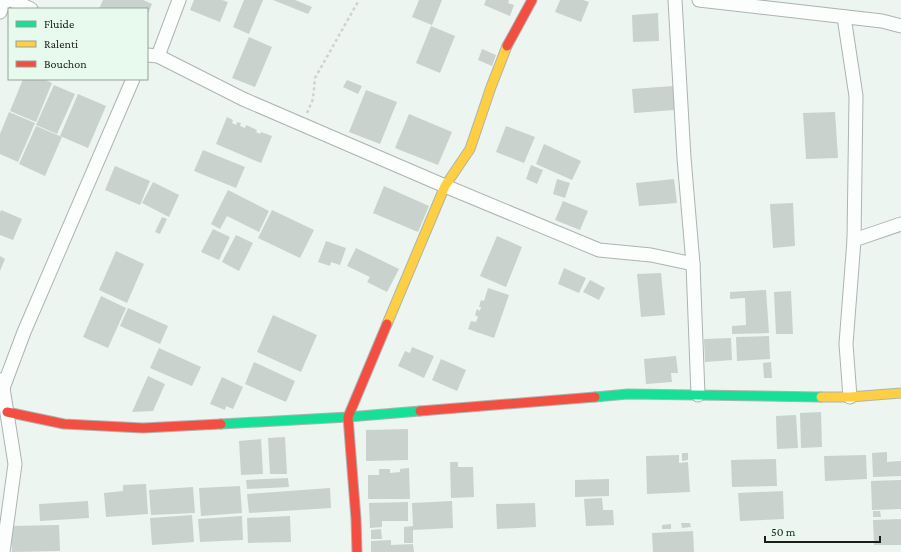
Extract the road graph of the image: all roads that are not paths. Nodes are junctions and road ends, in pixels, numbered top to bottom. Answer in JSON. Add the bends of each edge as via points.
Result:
{"nodes":[{"id":1,"x":5,"y":0,"type":"edge"},
{"id":2,"x":11,"y":0,"type":"edge"},
{"id":3,"x":179,"y":0,"type":"edge"},
{"id":4,"x":532,"y":0,"type":"edge"},
{"id":5,"x":675,"y":0,"type":"edge"},
{"id":6,"x":699,"y":0,"type":"edge"},
{"id":7,"x":29,"y":8,"type":"edge"},
{"id":8,"x":0,"y":12,"type":"edge"},
{"id":9,"x":844,"y":17,"type":"junction"},
{"id":10,"x":901,"y":26,"type":"edge"},
{"id":11,"x":152,"y":55,"type":"edge"},
{"id":12,"x":133,"y":80,"type":"edge"},
{"id":13,"x":445,"y":186,"type":"junction"},
{"id":14,"x":901,"y":224,"type":"edge"},
{"id":15,"x":854,"y":240,"type":"junction"},
{"id":16,"x":693,"y":264,"type":"junction"},
{"id":17,"x":2,"y":383,"type":"edge"},
{"id":18,"x":901,"y":393,"type":"edge"},
{"id":19,"x":698,"y":395,"type":"junction"},
{"id":20,"x":850,"y":397,"type":"junction"},
{"id":21,"x":7,"y":412,"type":"junction"},
{"id":22,"x":348,"y":417,"type":"junction"},
{"id":23,"x":3,"y":552,"type":"edge"},
{"id":24,"x":357,"y":552,"type":"edge"}],
"edges":[{"from":1,"to":8,"type":"street"},
{"from":2,"to":7,"type":"street"},
{"from":3,"to":11,"type":"street"},
{"from":4,"to":13,"type":"street","via":[[509,40],[470,149]]},
{"from":5,"to":16,"type":"street"},
{"from":6,"to":9,"type":"street"},
{"from":9,"to":10,"type":"street"},
{"from":9,"to":15,"type":"street","via":[[856,96]]},
{"from":11,"to":13,"type":"street","via":[[243,99]]},
{"from":12,"to":17,"type":"street"},
{"from":13,"to":16,"type":"street","via":[[599,250],[651,254]]},
{"from":13,"to":22,"type":"street"},
{"from":14,"to":15,"type":"street"},
{"from":15,"to":20,"type":"street","via":[[846,344]]},
{"from":16,"to":19,"type":"street"},
{"from":17,"to":21,"type":"street"},
{"from":18,"to":20,"type":"street"},
{"from":19,"to":20,"type":"street"},
{"from":19,"to":22,"type":"street","via":[[628,394]]},
{"from":21,"to":22,"type":"street","via":[[64,424],[143,428]]},
{"from":21,"to":23,"type":"street","via":[[15,464]]},
{"from":22,"to":24,"type":"street"}]}
